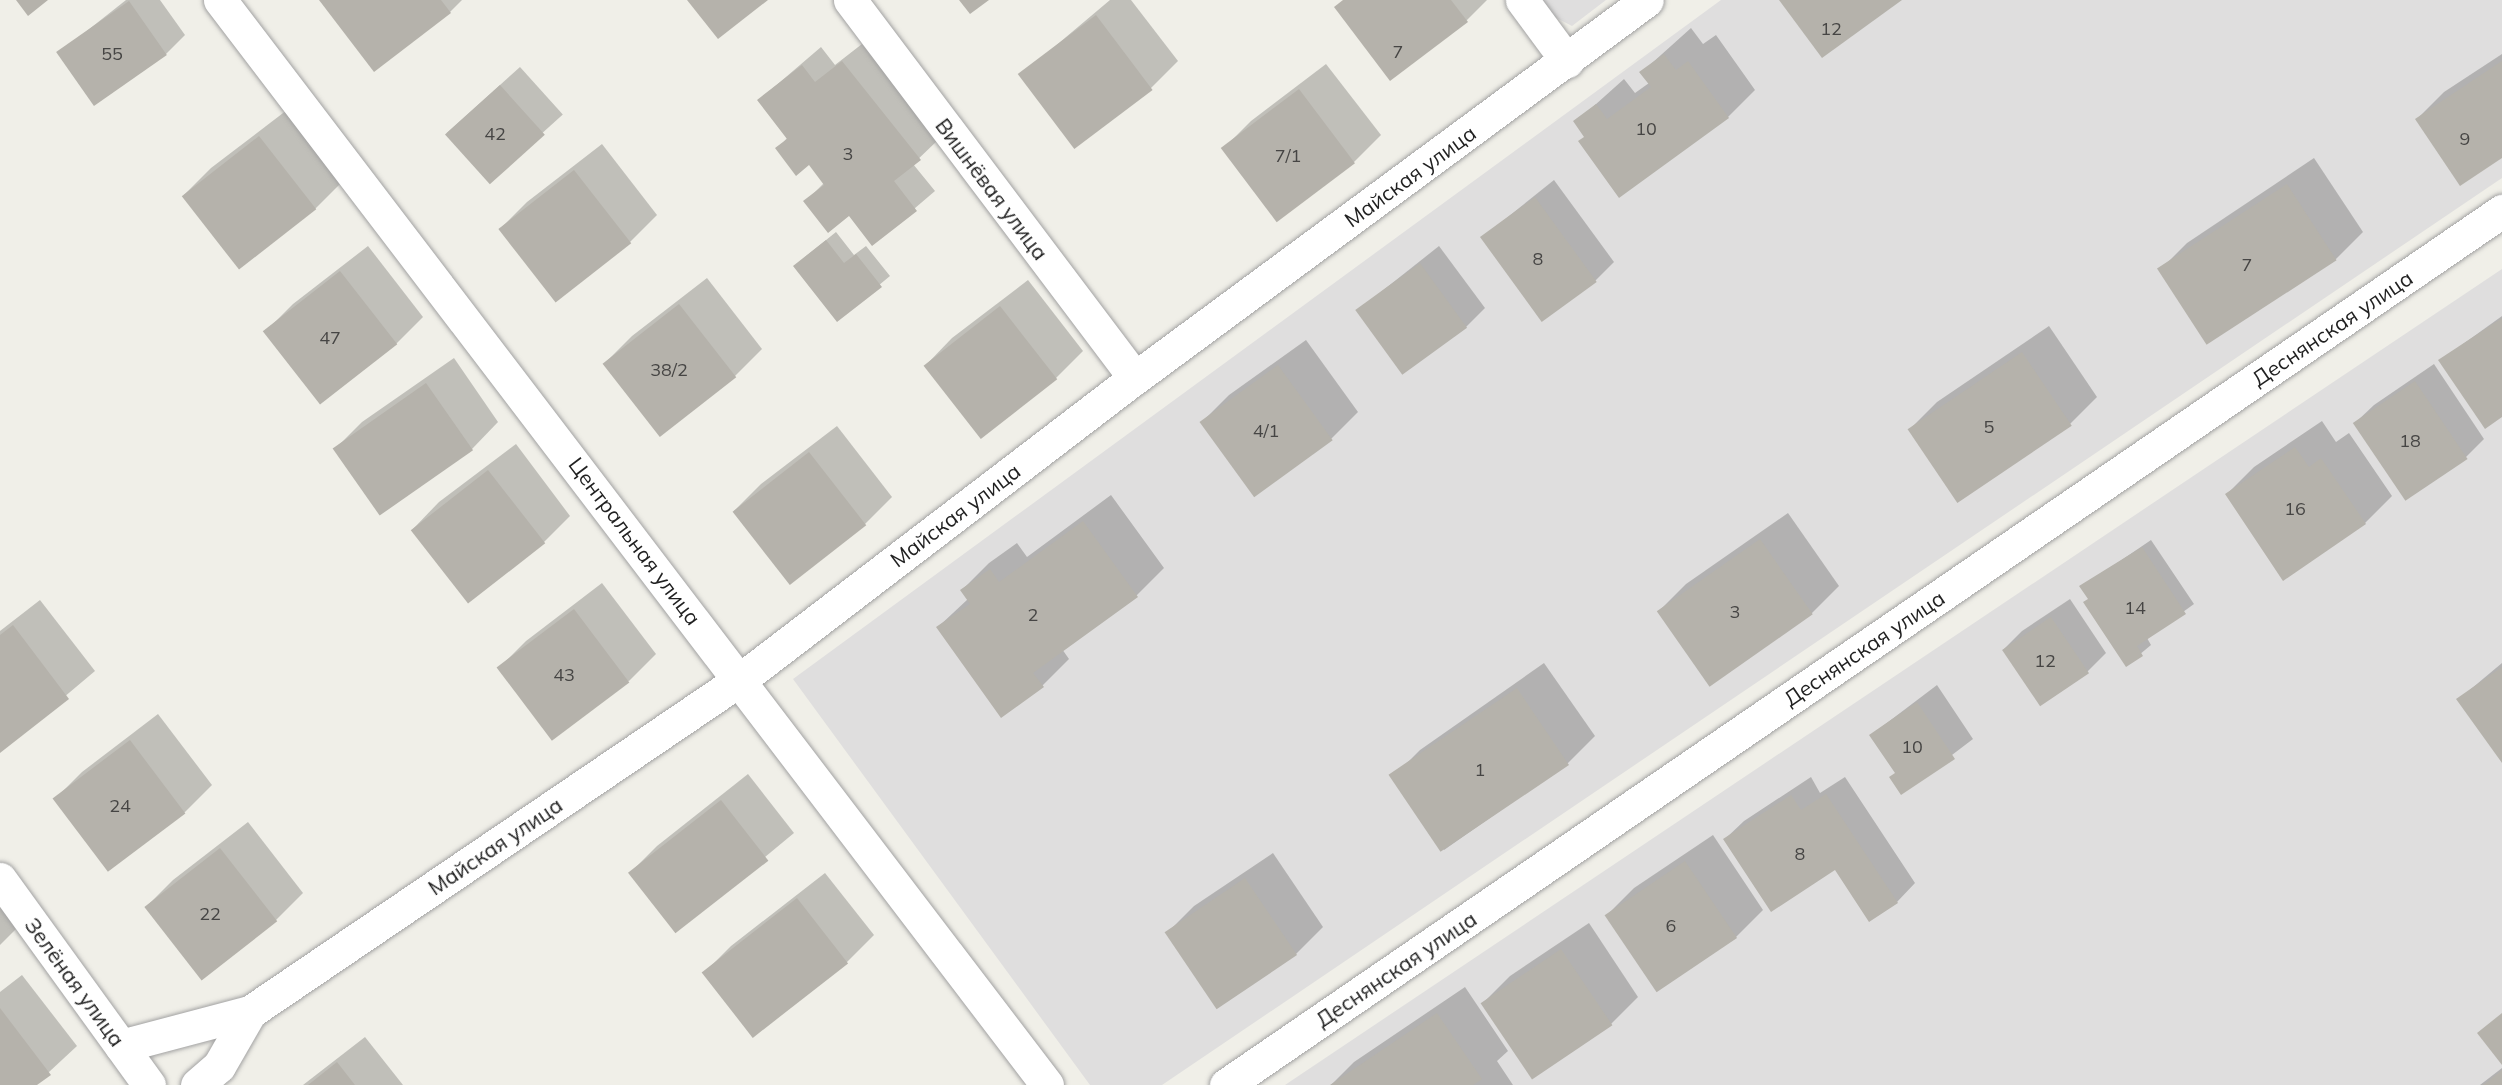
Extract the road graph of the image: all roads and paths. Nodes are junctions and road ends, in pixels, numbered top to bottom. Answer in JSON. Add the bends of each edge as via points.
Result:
{"nodes":[{"id":1,"x":220,"y":0,"type":"edge"},
{"id":2,"x":850,"y":0,"type":"edge"},
{"id":3,"x":1522,"y":0,"type":"edge"},
{"id":4,"x":1647,"y":0,"type":"edge"},
{"id":5,"x":1567,"y":61,"type":"junction"},
{"id":6,"x":2502,"y":211,"type":"edge"},
{"id":7,"x":1135,"y":378,"type":"junction"},
{"id":8,"x":741,"y":679,"type":"junction"},
{"id":9,"x":0,"y":879,"type":"edge"},
{"id":10,"x":250,"y":1012,"type":"junction"},
{"id":11,"x":121,"y":1046,"type":"junction"},
{"id":12,"x":149,"y":1085,"type":"edge"},
{"id":13,"x":197,"y":1085,"type":"edge"},
{"id":14,"x":1047,"y":1085,"type":"edge"},
{"id":15,"x":1226,"y":1085,"type":"edge"}],
"edges":[{"from":1,"to":8,"type":"street","name":"Центральная улица"},
{"from":2,"to":7,"type":"street","name":"Вишнёвая улица"},
{"from":3,"to":5,"type":"street"},
{"from":4,"to":5,"type":"street","name":"Майская улица"},
{"from":5,"to":7,"type":"street","name":"Майская улица"},
{"from":6,"to":15,"type":"street","name":"Деснянская улица"},
{"from":7,"to":8,"type":"street","name":"Майская улица"},
{"from":8,"to":10,"type":"street","name":"Майская улица"},
{"from":8,"to":14,"type":"street","name":"Центральная улица"},
{"from":9,"to":11,"type":"street","name":"Зелёная улица"},
{"from":10,"to":11,"type":"street"},
{"from":10,"to":13,"type":"street","via":[[219,1066]]},
{"from":11,"to":12,"type":"street","name":"Зелёная улица"}]}
